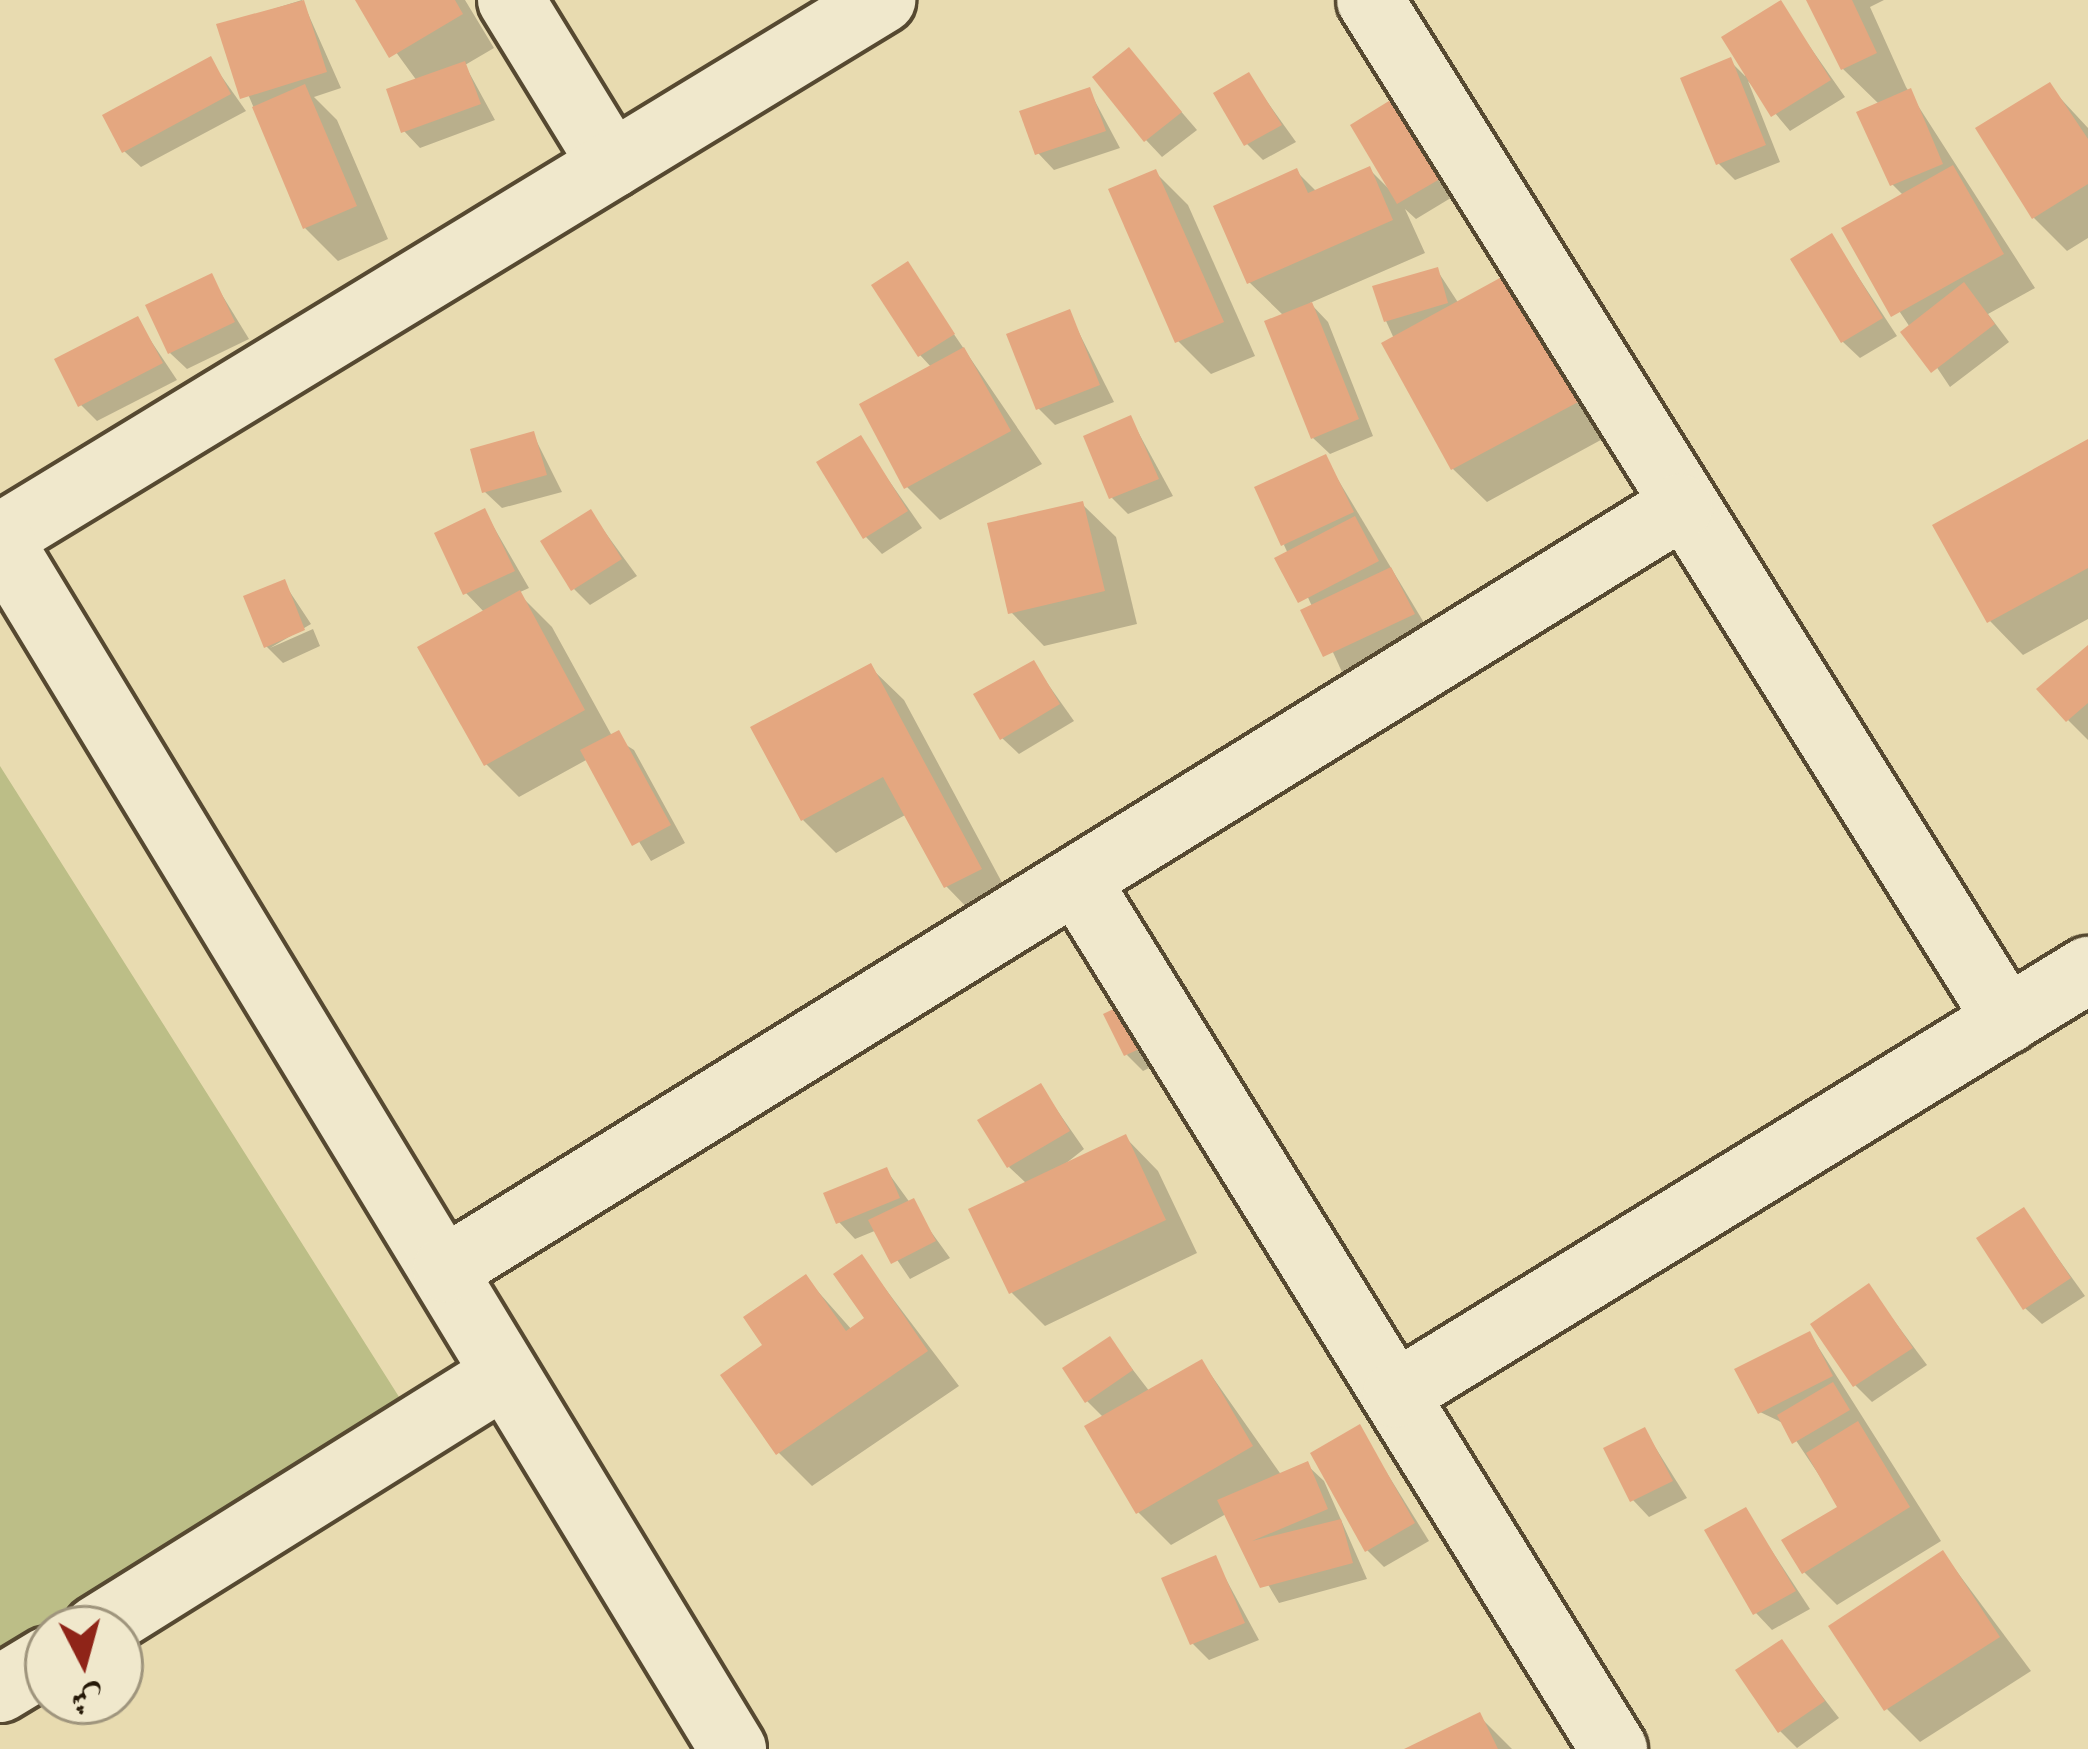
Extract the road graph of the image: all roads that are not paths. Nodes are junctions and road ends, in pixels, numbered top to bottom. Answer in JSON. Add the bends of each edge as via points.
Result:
{"nodes":[{"id":1,"x":511,"y":0,"type":"edge"},
{"id":2,"x":882,"y":0,"type":"edge"},
{"id":3,"x":1370,"y":0,"type":"edge"},
{"id":4,"x":612,"y":165,"type":"junction"},
{"id":5,"x":1680,"y":507,"type":"junction"},
{"id":6,"x":0,"y":539,"type":"edge"},
{"id":7,"x":1077,"y":881,"type":"junction"},
{"id":8,"x":2088,"y":970,"type":"edge"},
{"id":9,"x":2007,"y":1020,"type":"junction"},
{"id":10,"x":446,"y":1269,"type":"junction"},
{"id":11,"x":504,"y":1375,"type":"junction"},
{"id":12,"x":1396,"y":1394,"type":"junction"},
{"id":13,"x":135,"y":1605,"type":"edge"},
{"id":14,"x":733,"y":1749,"type":"edge"},
{"id":15,"x":1614,"y":1749,"type":"edge"}],
"edges":[{"from":1,"to":4,"type":"street"},
{"from":2,"to":4,"type":"street"},
{"from":3,"to":5,"type":"street"},
{"from":4,"to":6,"type":"street"},
{"from":5,"to":7,"type":"street"},
{"from":5,"to":9,"type":"street"},
{"from":6,"to":10,"type":"street"},
{"from":7,"to":10,"type":"street"},
{"from":7,"to":12,"type":"street"},
{"from":8,"to":9,"type":"street"},
{"from":9,"to":12,"type":"street"},
{"from":10,"to":11,"type":"street"},
{"from":11,"to":13,"type":"street"},
{"from":11,"to":14,"type":"street"},
{"from":12,"to":15,"type":"street"}]}
